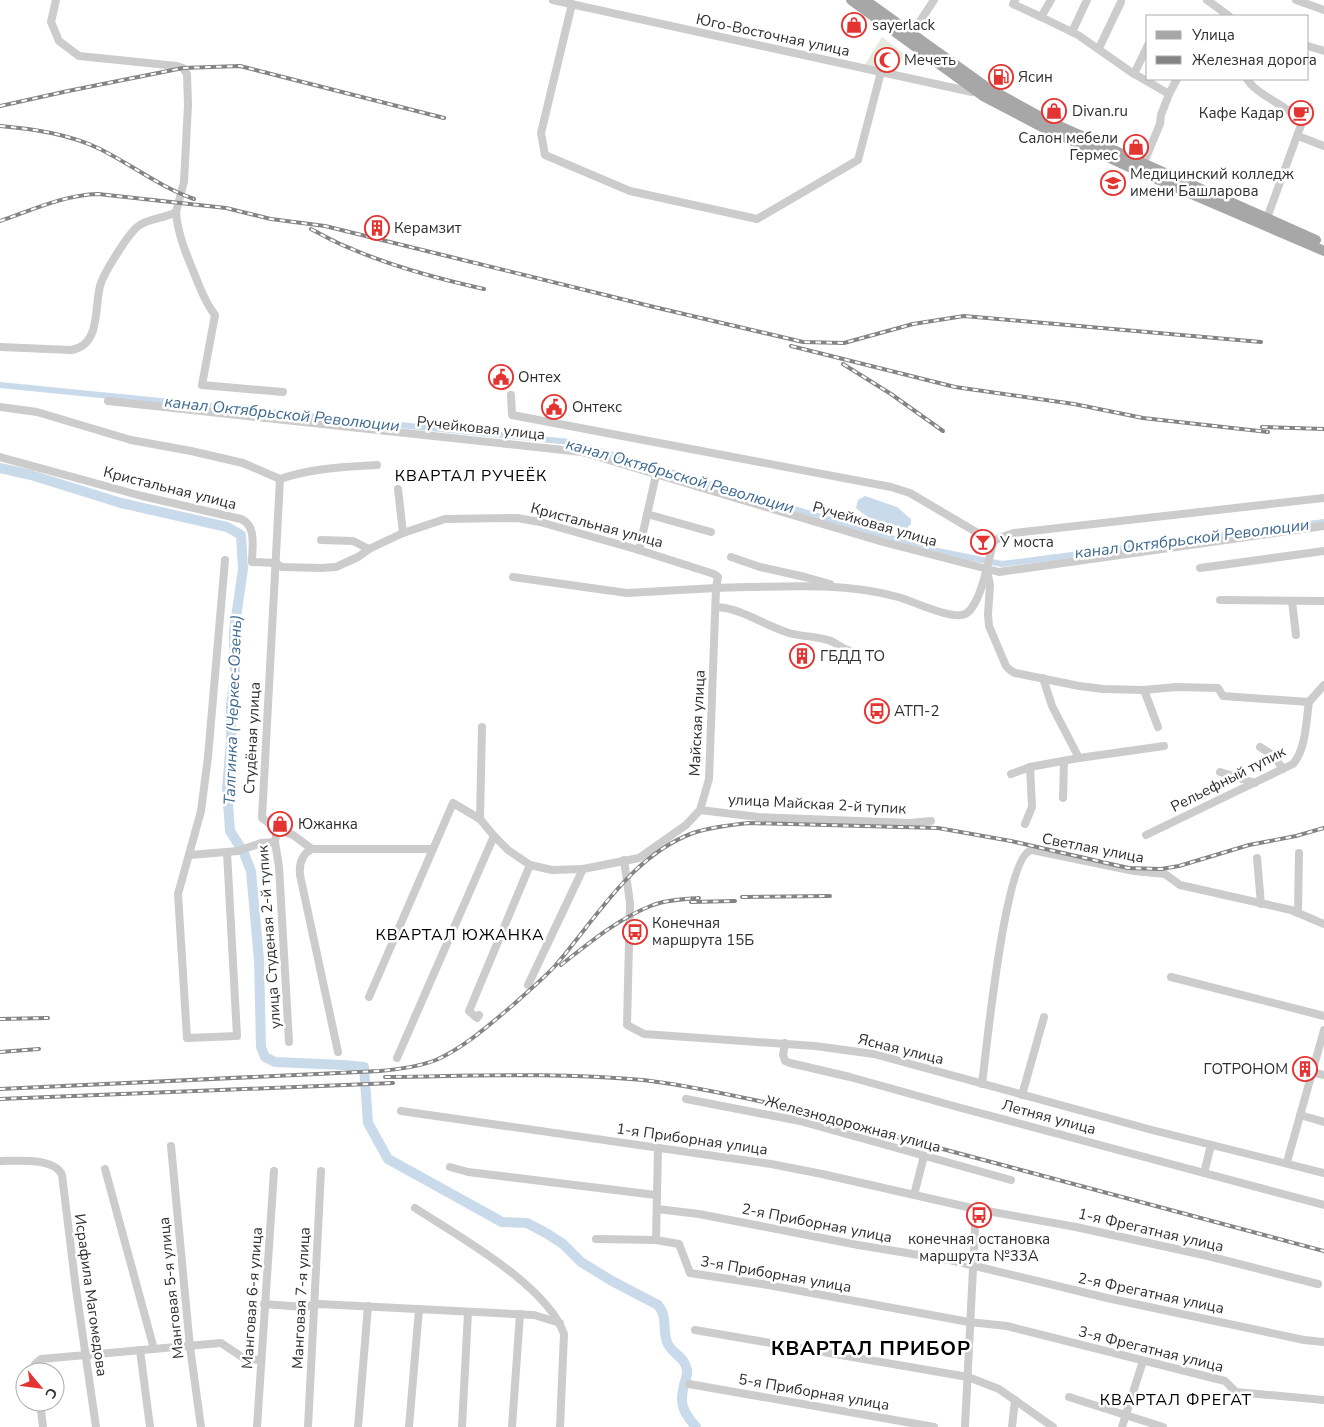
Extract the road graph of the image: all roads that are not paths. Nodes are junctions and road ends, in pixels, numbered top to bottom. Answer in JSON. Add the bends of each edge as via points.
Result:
{"nodes":[{"id":1,"x":56,"y":0,"type":"edge"},
{"id":2,"x":553,"y":0,"type":"edge"},
{"id":3,"x":851,"y":0,"type":"edge"},
{"id":4,"x":865,"y":0,"type":"edge"},
{"id":5,"x":934,"y":0,"type":"edge"},
{"id":6,"x":1005,"y":0,"type":"edge"},
{"id":7,"x":1051,"y":0,"type":"edge"},
{"id":8,"x":1087,"y":0,"type":"edge"},
{"id":9,"x":1208,"y":0,"type":"edge"},
{"id":10,"x":1296,"y":0,"type":"edge"},
{"id":11,"x":1014,"y":2,"type":"edge"},
{"id":12,"x":1121,"y":2,"type":"dead end"},
{"id":13,"x":572,"y":4,"type":"junction"},
{"id":14,"x":1324,"y":10,"type":"edge"},
{"id":15,"x":1227,"y":15,"type":"edge"},
{"id":16,"x":1041,"y":17,"type":"junction"},
{"id":17,"x":1072,"y":32,"type":"junction"},
{"id":18,"x":908,"y":38,"type":"junction"},
{"id":19,"x":1309,"y":46,"type":"edge"},
{"id":20,"x":1099,"y":48,"type":"junction"},
{"id":21,"x":1146,"y":49,"type":"edge"},
{"id":22,"x":1324,"y":51,"type":"edge"},
{"id":23,"x":881,"y":72,"type":"junction"},
{"id":24,"x":1134,"y":74,"type":"junction"},
{"id":25,"x":1176,"y":80,"type":"edge"},
{"id":26,"x":1248,"y":80,"type":"edge"},
{"id":27,"x":988,"y":88,"type":"junction"},
{"id":28,"x":977,"y":91,"type":"junction"},
{"id":29,"x":1169,"y":94,"type":"junction"},
{"id":30,"x":1298,"y":136,"type":"junction"},
{"id":31,"x":1324,"y":146,"type":"edge"},
{"id":32,"x":1141,"y":168,"type":"junction"},
{"id":33,"x":176,"y":212,"type":"junction"},
{"id":34,"x":1265,"y":220,"type":"junction"},
{"id":35,"x":1324,"y":244,"type":"edge"},
{"id":36,"x":1324,"y":251,"type":"edge"},
{"id":37,"x":0,"y":347,"type":"edge"},
{"id":38,"x":283,"y":392,"type":"dead end"},
{"id":39,"x":512,"y":395,"type":"dead end"},
{"id":40,"x":108,"y":401,"type":"dead end"},
{"id":41,"x":0,"y":407,"type":"edge"},
{"id":42,"x":0,"y":457,"type":"edge"},
{"id":43,"x":377,"y":465,"type":"dead end"},
{"id":44,"x":656,"y":475,"type":"junction"},
{"id":45,"x":280,"y":479,"type":"junction"},
{"id":46,"x":398,"y":489,"type":"dead end"},
{"id":47,"x":1324,"y":498,"type":"edge"},
{"id":48,"x":647,"y":514,"type":"junction"},
{"id":49,"x":1324,"y":526,"type":"edge"},
{"id":50,"x":711,"y":532,"type":"dead end"},
{"id":51,"x":402,"y":534,"type":"junction"},
{"id":52,"x":321,"y":540,"type":"dead end"},
{"id":53,"x":992,"y":542,"type":"junction"},
{"id":54,"x":368,"y":549,"type":"junction"},
{"id":55,"x":639,"y":550,"type":"junction"},
{"id":56,"x":1324,"y":551,"type":"edge"},
{"id":57,"x":731,"y":557,"type":"dead end"},
{"id":58,"x":225,"y":560,"type":"dead end"},
{"id":59,"x":275,"y":563,"type":"junction"},
{"id":60,"x":987,"y":568,"type":"junction"},
{"id":61,"x":1200,"y":568,"type":"dead end"},
{"id":62,"x":513,"y":576,"type":"dead end"},
{"id":63,"x":834,"y":586,"type":"junction"},
{"id":64,"x":716,"y":588,"type":"junction"},
{"id":65,"x":1220,"y":600,"type":"dead end"},
{"id":66,"x":1324,"y":600,"type":"edge"},
{"id":67,"x":1292,"y":601,"type":"junction"},
{"id":68,"x":716,"y":607,"type":"junction"},
{"id":69,"x":1296,"y":635,"type":"dead end"},
{"id":70,"x":848,"y":650,"type":"dead end"},
{"id":71,"x":1043,"y":678,"type":"junction"},
{"id":72,"x":1324,"y":685,"type":"edge"},
{"id":73,"x":1144,"y":690,"type":"junction"},
{"id":74,"x":1309,"y":702,"type":"junction"},
{"id":75,"x":1158,"y":726,"type":"dead end"},
{"id":76,"x":482,"y":727,"type":"dead end"},
{"id":77,"x":1164,"y":746,"type":"dead end"},
{"id":78,"x":1260,"y":747,"type":"dead end"},
{"id":79,"x":1079,"y":758,"type":"junction"},
{"id":80,"x":1064,"y":761,"type":"junction"},
{"id":81,"x":1030,"y":767,"type":"junction"},
{"id":82,"x":1283,"y":769,"type":"junction"},
{"id":83,"x":1220,"y":772,"type":"dead end"},
{"id":84,"x":1010,"y":774,"type":"dead end"},
{"id":85,"x":1255,"y":783,"type":"junction"},
{"id":86,"x":1063,"y":798,"type":"dead end"},
{"id":87,"x":700,"y":810,"type":"junction"},
{"id":88,"x":480,"y":819,"type":"junction"},
{"id":89,"x":932,"y":821,"type":"dead end"},
{"id":90,"x":1025,"y":824,"type":"dead end"},
{"id":91,"x":277,"y":830,"type":"junction"},
{"id":92,"x":1146,"y":835,"type":"dead end"},
{"id":93,"x":494,"y":836,"type":"junction"},
{"id":94,"x":275,"y":842,"type":"junction"},
{"id":95,"x":312,"y":849,"type":"junction"},
{"id":96,"x":433,"y":849,"type":"junction"},
{"id":97,"x":227,"y":852,"type":"junction"},
{"id":98,"x":1299,"y":853,"type":"dead end"},
{"id":99,"x":190,"y":855,"type":"junction"},
{"id":100,"x":1257,"y":858,"type":"dead end"},
{"id":101,"x":624,"y":860,"type":"junction"},
{"id":102,"x":530,"y":865,"type":"junction"},
{"id":103,"x":583,"y":869,"type":"junction"},
{"id":104,"x":1261,"y":904,"type":"junction"},
{"id":105,"x":1298,"y":913,"type":"junction"},
{"id":106,"x":1324,"y":924,"type":"edge"},
{"id":107,"x":1171,"y":977,"type":"dead end"},
{"id":108,"x":528,"y":985,"type":"dead end"},
{"id":109,"x":369,"y":997,"type":"dead end"},
{"id":110,"x":479,"y":1015,"type":"dead end"},
{"id":111,"x":1324,"y":1016,"type":"edge"},
{"id":112,"x":1044,"y":1017,"type":"dead end"},
{"id":113,"x":1324,"y":1030,"type":"edge"},
{"id":114,"x":289,"y":1042,"type":"dead end"},
{"id":115,"x":785,"y":1044,"type":"junction"},
{"id":116,"x":338,"y":1052,"type":"dead end"},
{"id":117,"x":397,"y":1058,"type":"dead end"},
{"id":118,"x":1312,"y":1072,"type":"junction"},
{"id":119,"x":1324,"y":1075,"type":"edge"},
{"id":120,"x":982,"y":1084,"type":"junction"},
{"id":121,"x":1022,"y":1095,"type":"junction"},
{"id":122,"x":686,"y":1098,"type":"dead end"},
{"id":123,"x":401,"y":1111,"type":"dead end"},
{"id":124,"x":1300,"y":1115,"type":"junction"},
{"id":125,"x":1324,"y":1122,"type":"edge"},
{"id":126,"x":1212,"y":1145,"type":"junction"},
{"id":127,"x":171,"y":1146,"type":"dead end"},
{"id":128,"x":658,"y":1148,"type":"junction"},
{"id":129,"x":924,"y":1156,"type":"junction"},
{"id":130,"x":0,"y":1161,"type":"edge"},
{"id":131,"x":1287,"y":1162,"type":"junction"},
{"id":132,"x":450,"y":1167,"type":"dead end"},
{"id":133,"x":105,"y":1170,"type":"dead end"},
{"id":134,"x":274,"y":1171,"type":"dead end"},
{"id":135,"x":321,"y":1171,"type":"dead end"},
{"id":136,"x":1204,"y":1173,"type":"junction"},
{"id":137,"x":1324,"y":1173,"type":"edge"},
{"id":138,"x":1011,"y":1180,"type":"dead end"},
{"id":139,"x":656,"y":1195,"type":"junction"},
{"id":140,"x":914,"y":1195,"type":"junction"},
{"id":141,"x":1324,"y":1205,"type":"edge"},
{"id":142,"x":415,"y":1208,"type":"dead end"},
{"id":143,"x":976,"y":1208,"type":"junction"},
{"id":144,"x":656,"y":1209,"type":"junction"},
{"id":145,"x":596,"y":1239,"type":"dead end"},
{"id":146,"x":656,"y":1240,"type":"junction"},
{"id":147,"x":972,"y":1266,"type":"junction"},
{"id":148,"x":1321,"y":1283,"type":"edge"},
{"id":149,"x":1324,"y":1291,"type":"edge"},
{"id":150,"x":264,"y":1304,"type":"junction"},
{"id":151,"x":314,"y":1304,"type":"junction"},
{"id":152,"x":368,"y":1306,"type":"junction"},
{"id":153,"x":419,"y":1309,"type":"junction"},
{"id":154,"x":468,"y":1312,"type":"junction"},
{"id":155,"x":520,"y":1314,"type":"junction"},
{"id":156,"x":970,"y":1322,"type":"junction"},
{"id":157,"x":560,"y":1323,"type":"junction"},
{"id":158,"x":695,"y":1330,"type":"dead end"},
{"id":159,"x":1324,"y":1342,"type":"edge"},
{"id":160,"x":190,"y":1346,"type":"junction"},
{"id":161,"x":154,"y":1349,"type":"junction"},
{"id":162,"x":140,"y":1350,"type":"junction"},
{"id":163,"x":85,"y":1355,"type":"junction"},
{"id":164,"x":261,"y":1360,"type":"junction"},
{"id":165,"x":1143,"y":1361,"type":"junction"},
{"id":166,"x":39,"y":1362,"type":"edge"},
{"id":167,"x":968,"y":1377,"type":"junction"},
{"id":168,"x":689,"y":1384,"type":"dead end"},
{"id":169,"x":1069,"y":1397,"type":"dead end"},
{"id":170,"x":1015,"y":1400,"type":"junction"},
{"id":171,"x":1324,"y":1400,"type":"edge"},
{"id":172,"x":41,"y":1412,"type":"edge"},
{"id":173,"x":1126,"y":1415,"type":"junction"},
{"id":174,"x":43,"y":1427,"type":"edge"},
{"id":175,"x":96,"y":1427,"type":"edge"},
{"id":176,"x":150,"y":1427,"type":"edge"},
{"id":177,"x":201,"y":1427,"type":"edge"},
{"id":178,"x":257,"y":1427,"type":"edge"},
{"id":179,"x":308,"y":1427,"type":"edge"},
{"id":180,"x":358,"y":1427,"type":"edge"},
{"id":181,"x":410,"y":1427,"type":"edge"},
{"id":182,"x":462,"y":1427,"type":"edge"},
{"id":183,"x":512,"y":1427,"type":"edge"},
{"id":184,"x":560,"y":1427,"type":"edge"},
{"id":185,"x":934,"y":1427,"type":"edge"},
{"id":186,"x":965,"y":1427,"type":"edge"},
{"id":187,"x":1012,"y":1427,"type":"edge"},
{"id":188,"x":1053,"y":1427,"type":"edge"},
{"id":189,"x":1122,"y":1427,"type":"edge"},
{"id":190,"x":1163,"y":1427,"type":"edge"}],
"edges":[{"from":1,"to":33,"type":"street","via":[[51,22],[59,41],[79,56],[183,68],[188,105],[184,182]]},
{"from":2,"to":13,"type":"street","name":"Юго-Восточная улица"},
{"from":3,"to":18,"type":"main road"},
{"from":4,"to":18,"type":"main road"},
{"from":5,"to":18,"type":"street"},
{"from":6,"to":11,"type":"street"},
{"from":7,"to":16,"type":"street"},
{"from":8,"to":17,"type":"street"},
{"from":9,"to":15,"type":"street"},
{"from":10,"to":14,"type":"street"},
{"from":11,"to":16,"type":"street"},
{"from":12,"to":20,"type":"street"},
{"from":13,"to":23,"type":"street","name":"Юго-Восточная улица"},
{"from":13,"to":23,"type":"street","via":[[541,133],[546,155],[630,191],[757,218],[858,160]]},
{"from":16,"to":17,"type":"street"},
{"from":17,"to":20,"type":"street"},
{"from":18,"to":27,"type":"main road"},
{"from":18,"to":28,"type":"main road"},
{"from":19,"to":22,"type":"street"},
{"from":20,"to":24,"type":"street"},
{"from":21,"to":24,"type":"street"},
{"from":23,"to":28,"type":"street","name":"Юго-Восточная улица"},
{"from":24,"to":29,"type":"street"},
{"from":25,"to":29,"type":"street"},
{"from":26,"to":30,"type":"street","via":[[1300,121]]},
{"from":27,"to":28,"type":"street","name":"Юго-Восточная улица"},
{"from":27,"to":32,"type":"main road"},
{"from":28,"to":32,"type":"main road","via":[[1042,127]]},
{"from":29,"to":32,"type":"street"},
{"from":30,"to":31,"type":"street"},
{"from":30,"to":34,"type":"street"},
{"from":32,"to":34,"type":"main road"},
{"from":33,"to":37,"type":"street","via":[[138,226],[129,236],[100,284],[93,329],[80,349]]},
{"from":33,"to":38,"type":"street","via":[[187,258],[214,315],[202,385]]},
{"from":34,"to":35,"type":"main road"},
{"from":34,"to":36,"type":"main road"},
{"from":39,"to":53,"type":"street","via":[[512,415],[891,487],[910,493]]},
{"from":40,"to":44,"type":"street","name":"Ручейковая улица","via":[[582,452]]},
{"from":41,"to":45,"type":"street","via":[[37,412],[131,440],[243,463]]},
{"from":42,"to":59,"type":"street","name":"Кристальная улица","via":[[241,519],[251,528],[252,562]]},
{"from":43,"to":45,"type":"street","via":[[324,468]]},
{"from":44,"to":48,"type":"street"},
{"from":44,"to":60,"type":"street","name":"Ручейковая улица","via":[[883,542]]},
{"from":45,"to":59,"type":"street","name":"Студёная улица"},
{"from":46,"to":51,"type":"street"},
{"from":47,"to":53,"type":"street","via":[[1014,533]]},
{"from":48,"to":50,"type":"street","name":"Кристальная улица"},
{"from":48,"to":55,"type":"street"},
{"from":49,"to":60,"type":"street","name":"Ручейковая улица","via":[[999,572]]},
{"from":51,"to":54,"type":"street","name":"Кристальная улица"},
{"from":51,"to":55,"type":"street","name":"Кристальная улица","via":[[445,519],[517,518]]},
{"from":52,"to":54,"type":"street","via":[[353,541]]},
{"from":53,"to":60,"type":"street"},
{"from":54,"to":59,"type":"street","name":"Кристальная улица","via":[[336,566],[282,567]]},
{"from":55,"to":64,"type":"street","name":"Кристальная улица","via":[[714,574],[718,577]]},
{"from":56,"to":61,"type":"street"},
{"from":57,"to":63,"type":"street"},
{"from":58,"to":99,"type":"street","via":[[208,758],[201,811]]},
{"from":59,"to":91,"type":"street","name":"Студёная улица","via":[[262,818]]},
{"from":60,"to":63,"type":"street","via":[[975,605],[966,614],[954,616],[898,596]]},
{"from":60,"to":71,"type":"street","via":[[989,626],[1006,666],[1015,673]]},
{"from":62,"to":64,"type":"street","via":[[627,593]]},
{"from":63,"to":64,"type":"street"},
{"from":64,"to":68,"type":"street","name":"Майская улица"},
{"from":65,"to":67,"type":"street"},
{"from":66,"to":67,"type":"street"},
{"from":67,"to":69,"type":"street"},
{"from":68,"to":70,"type":"street","via":[[729,608],[790,633],[832,642]]},
{"from":68,"to":87,"type":"street","name":"Майская улица","via":[[708,779]]},
{"from":71,"to":73,"type":"street","via":[[1103,689]]},
{"from":71,"to":79,"type":"street","via":[[1052,706]]},
{"from":72,"to":74,"type":"street"},
{"from":73,"to":74,"type":"street","via":[[1218,688],[1223,696]]},
{"from":73,"to":75,"type":"street"},
{"from":74,"to":82,"type":"street","name":"Рельефный тупик","via":[[1299,757]]},
{"from":76,"to":88,"type":"street"},
{"from":77,"to":79,"type":"street"},
{"from":78,"to":82,"type":"street","via":[[1272,755]]},
{"from":79,"to":80,"type":"street"},
{"from":80,"to":81,"type":"street"},
{"from":80,"to":86,"type":"street"},
{"from":81,"to":84,"type":"street"},
{"from":81,"to":90,"type":"street","via":[[1032,807]]},
{"from":82,"to":85,"type":"street","name":"Рельефный тупик"},
{"from":83,"to":85,"type":"street"},
{"from":85,"to":92,"type":"street","name":"Рельефный тупик"},
{"from":87,"to":89,"type":"street","name":"улица Майская 2-й тупик","via":[[758,817]]},
{"from":87,"to":101,"type":"street","via":[[686,825],[639,858]]},
{"from":88,"to":93,"type":"street"},
{"from":88,"to":96,"type":"street","via":[[453,803]]},
{"from":91,"to":94,"type":"street","name":"улица Студеная 2-й тупик"},
{"from":91,"to":95,"type":"street","name":"Студёная улица","via":[[293,835]]},
{"from":93,"to":102,"type":"street"},
{"from":93,"to":117,"type":"street"},
{"from":94,"to":97,"type":"street"},
{"from":94,"to":114,"type":"street","name":"улица Студеная 2-й тупик"},
{"from":95,"to":96,"type":"street"},
{"from":95,"to":116,"type":"street","via":[[303,858],[300,875]]},
{"from":96,"to":109,"type":"street"},
{"from":97,"to":99,"type":"street"},
{"from":97,"to":99,"type":"street","via":[[237,1036],[187,1038],[178,894]]},
{"from":98,"to":105,"type":"street"},
{"from":100,"to":104,"type":"street"},
{"from":101,"to":103,"type":"street"},
{"from":101,"to":115,"type":"street","name":"Ясная улица","via":[[630,900],[626,1025],[644,1034]]},
{"from":102,"to":103,"type":"street","via":[[552,870]]},
{"from":102,"to":110,"type":"street","via":[[469,1011],[477,1018]]},
{"from":103,"to":108,"type":"street"},
{"from":104,"to":105,"type":"street","name":"Светлая улица"},
{"from":104,"to":120,"type":"street","name":"Светлая улица","via":[[1180,885],[1166,874],[1134,871],[1028,850],[1016,875],[1002,930]]},
{"from":105,"to":106,"type":"street","name":"Светлая улица"},
{"from":107,"to":111,"type":"street"},
{"from":112,"to":121,"type":"street"},
{"from":113,"to":118,"type":"street"},
{"from":115,"to":120,"type":"street","name":"Ясная улица","via":[[874,1054]]},
{"from":115,"to":136,"type":"street","name":"Летняя улица","via":[[783,1056],[790,1063]]},
{"from":118,"to":119,"type":"street"},
{"from":118,"to":124,"type":"street"},
{"from":120,"to":121,"type":"street","name":"Ясная улица"},
{"from":121,"to":126,"type":"street","name":"Ясная улица"},
{"from":122,"to":129,"type":"street","name":"Железнодорожная улица","via":[[800,1121]]},
{"from":123,"to":128,"type":"street","name":"1-я Приборная улица"},
{"from":124,"to":125,"type":"street"},
{"from":124,"to":131,"type":"street"},
{"from":126,"to":131,"type":"street","name":"Ясная улица"},
{"from":126,"to":136,"type":"street"},
{"from":127,"to":160,"type":"street","name":"Манговая 5-я улица"},
{"from":128,"to":139,"type":"street"},
{"from":128,"to":140,"type":"street","name":"1-я Приборная улица","via":[[771,1164]]},
{"from":129,"to":138,"type":"street","name":"Железнодорожная улица"},
{"from":129,"to":140,"type":"street"},
{"from":130,"to":163,"type":"street","name":"Исрафила Магомедова","via":[[48,1163],[58,1168],[62,1175]]},
{"from":131,"to":137,"type":"street","name":"Ясная улица"},
{"from":132,"to":139,"type":"street","via":[[468,1172]]},
{"from":133,"to":161,"type":"street"},
{"from":134,"to":150,"type":"street","name":"Манговая 6-я улица"},
{"from":135,"to":151,"type":"street","name":"Манговая 7-я улица"},
{"from":136,"to":141,"type":"street","name":"Летняя улица"},
{"from":139,"to":144,"type":"street"},
{"from":140,"to":143,"type":"street","name":"1-я Приборная улица"},
{"from":142,"to":157,"type":"street","via":[[489,1256],[525,1284]]},
{"from":143,"to":147,"type":"street"},
{"from":143,"to":148,"type":"street","name":"1-я Фрегатная улица","via":[[1076,1227]]},
{"from":144,"to":146,"type":"street"},
{"from":144,"to":147,"type":"street","name":"2-я Приборная улица","via":[[699,1214]]},
{"from":145,"to":146,"type":"street","name":"3-я Приборная улица"},
{"from":146,"to":156,"type":"street","name":"3-я Приборная улица","via":[[679,1244],[690,1273]]},
{"from":147,"to":156,"type":"street"},
{"from":147,"to":159,"type":"street","name":"2-я Фрегатная улица","via":[[1107,1298]]},
{"from":148,"to":149,"type":"street"},
{"from":150,"to":151,"type":"street","via":[[303,1307]]},
{"from":150,"to":164,"type":"street","name":"Манговая 6-я улица"},
{"from":151,"to":152,"type":"street"},
{"from":151,"to":179,"type":"street","name":"Манговая 7-я улица"},
{"from":152,"to":153,"type":"street"},
{"from":152,"to":180,"type":"street"},
{"from":153,"to":154,"type":"street"},
{"from":153,"to":181,"type":"street"},
{"from":154,"to":155,"type":"street"},
{"from":154,"to":182,"type":"street"},
{"from":155,"to":157,"type":"street"},
{"from":155,"to":183,"type":"street"},
{"from":156,"to":165,"type":"street","name":"3-я Фрегатная улица","via":[[1007,1326]]},
{"from":156,"to":167,"type":"street"},
{"from":157,"to":184,"type":"street","via":[[564,1334]]},
{"from":158,"to":167,"type":"street"},
{"from":160,"to":161,"type":"street"},
{"from":160,"to":164,"type":"street","via":[[221,1343],[245,1359]]},
{"from":160,"to":177,"type":"street","name":"Манговая 5-я улица"},
{"from":161,"to":162,"type":"street"},
{"from":162,"to":163,"type":"street"},
{"from":162,"to":176,"type":"street"},
{"from":163,"to":166,"type":"street","via":[[41,1359]]},
{"from":163,"to":175,"type":"street","name":"Исрафила Магомедова"},
{"from":164,"to":178,"type":"street","name":"Манговая 6-я улица"},
{"from":165,"to":171,"type":"street","name":"3-я Фрегатная улица","via":[[1225,1381],[1236,1392]]},
{"from":165,"to":173,"type":"street"},
{"from":167,"to":170,"type":"street"},
{"from":167,"to":186,"type":"street"},
{"from":168,"to":185,"type":"street","name":"5-я Приборная улица"},
{"from":169,"to":173,"type":"street"},
{"from":170,"to":187,"type":"street"},
{"from":170,"to":188,"type":"street"},
{"from":172,"to":174,"type":"street"},
{"from":173,"to":189,"type":"street"},
{"from":173,"to":190,"type":"street"}]}
